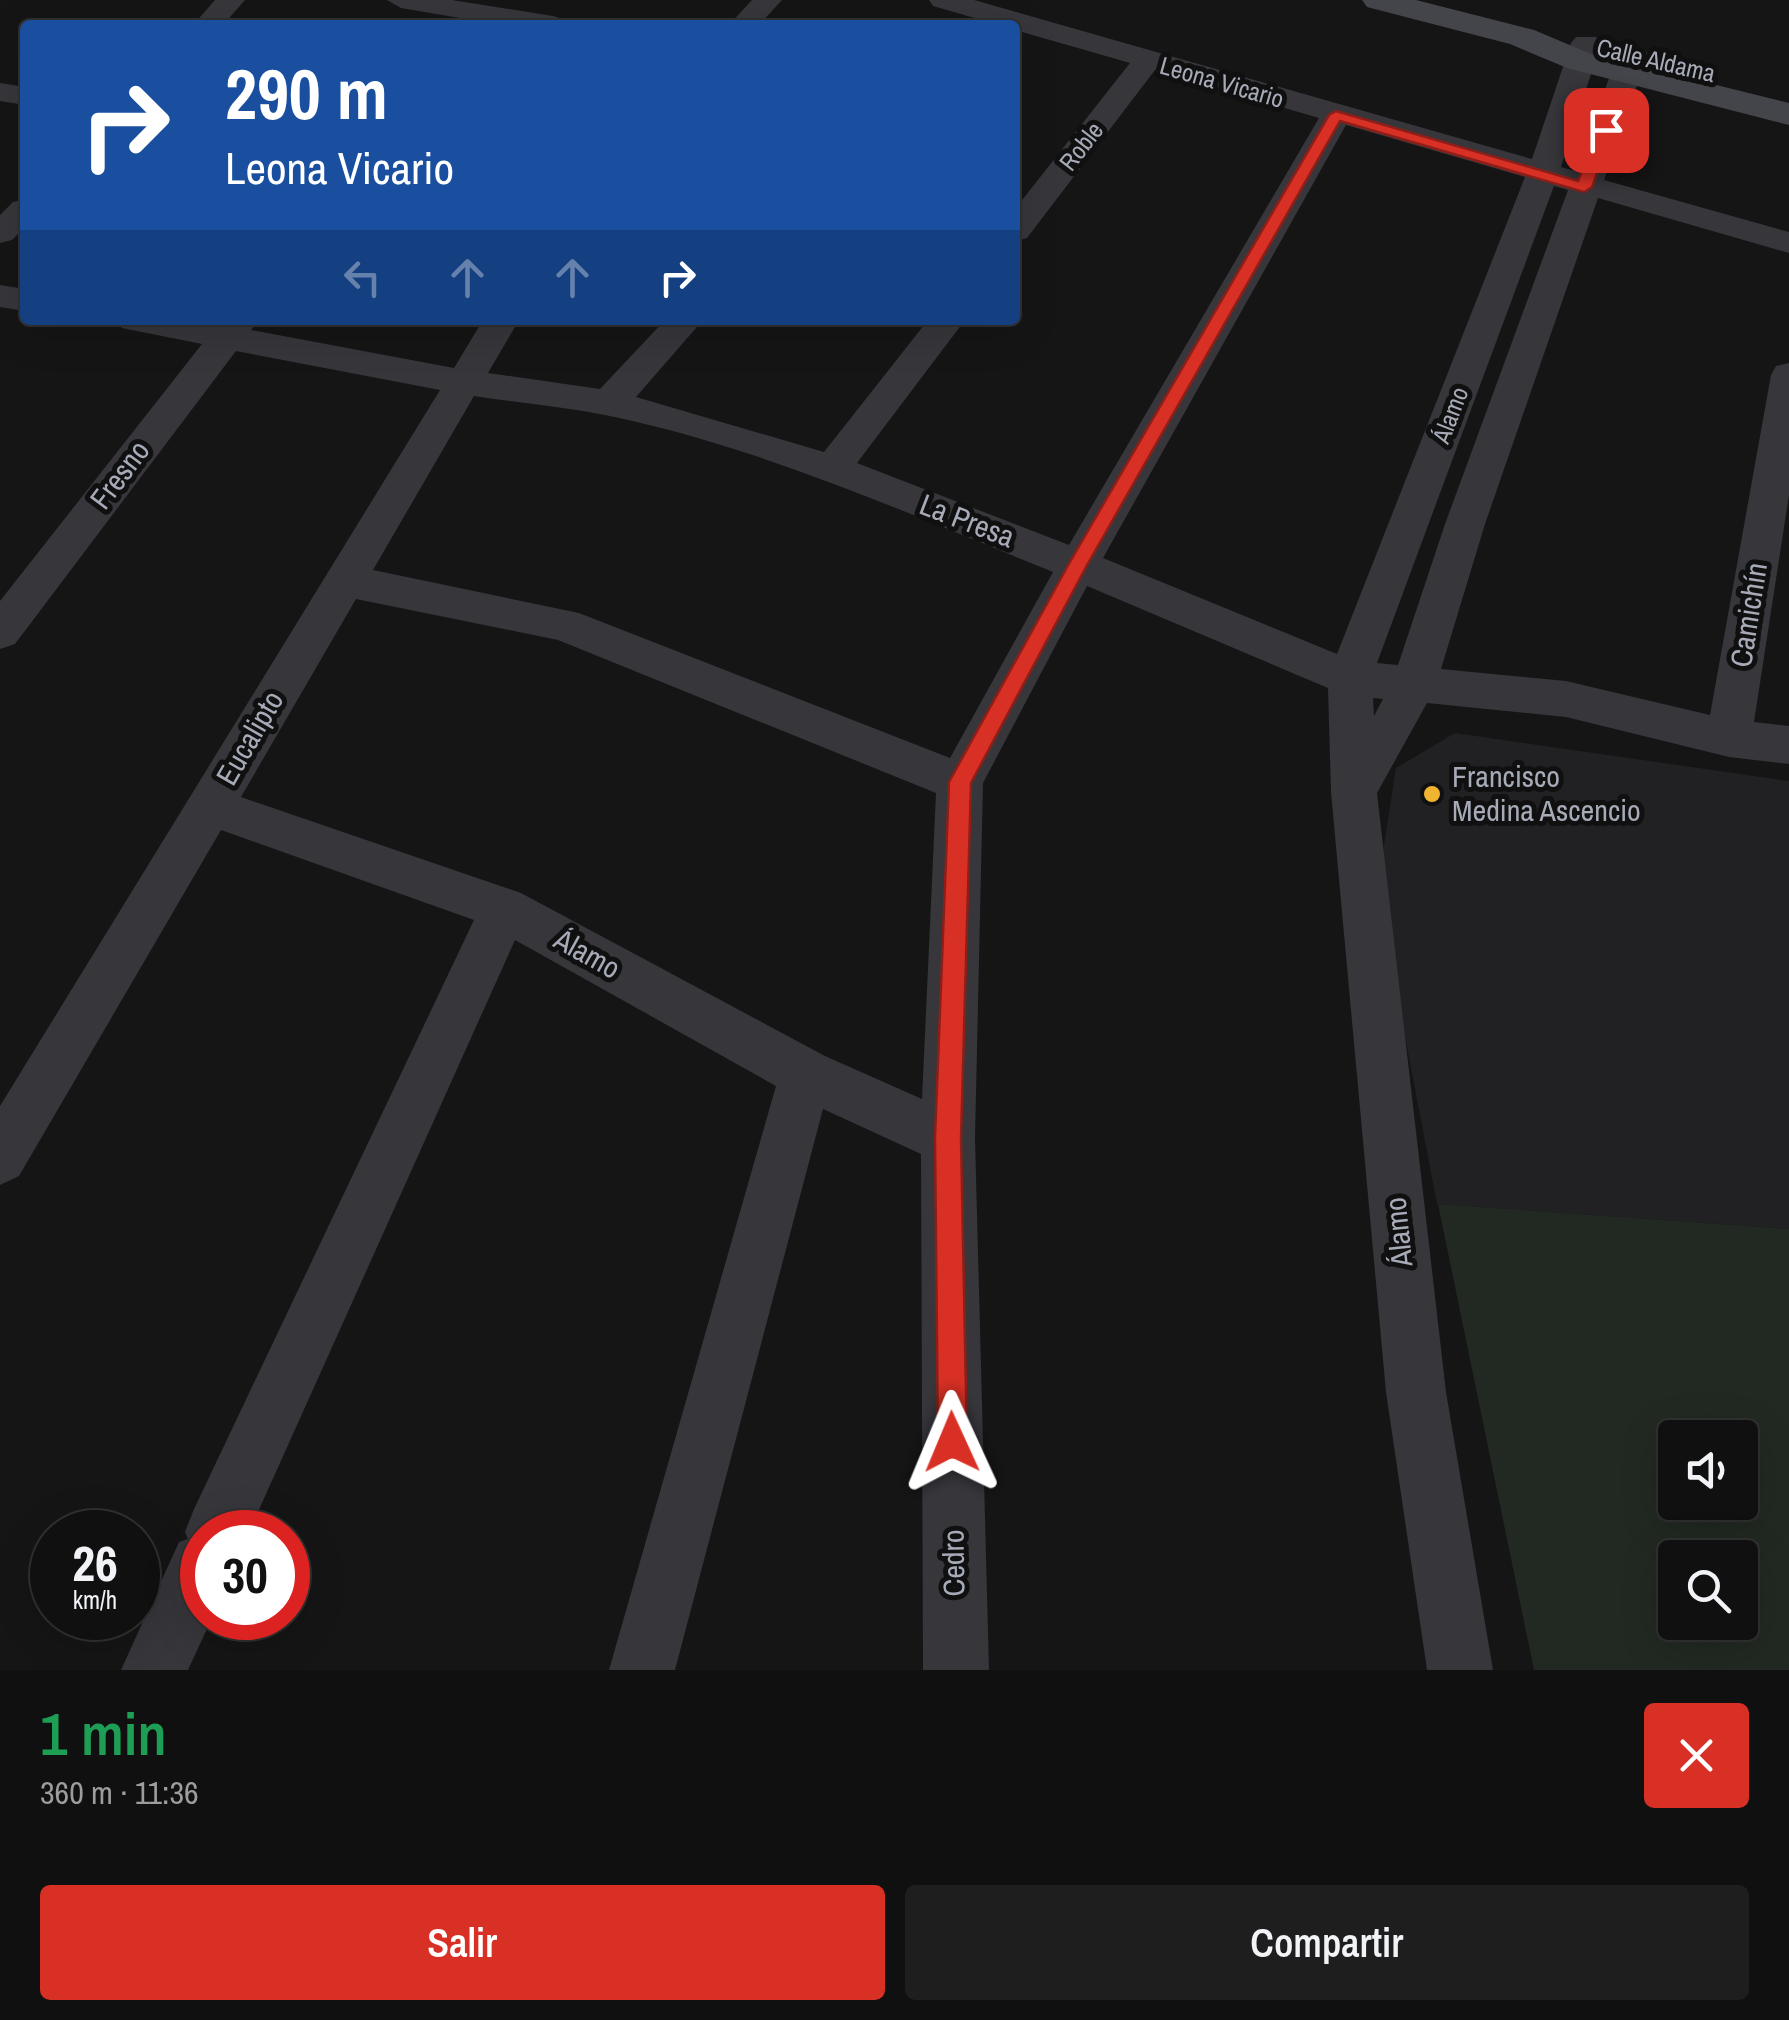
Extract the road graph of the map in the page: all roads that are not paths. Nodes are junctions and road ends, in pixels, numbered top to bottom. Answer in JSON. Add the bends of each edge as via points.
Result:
{"nodes":[{"id":1,"x":231,"y":0,"type":"edge"},
{"id":2,"x":401,"y":0,"type":"edge"},
{"id":3,"x":768,"y":0,"type":"edge"},
{"id":4,"x":1378,"y":0,"type":"edge"},
{"id":5,"x":956,"y":11,"type":"edge"},
{"id":6,"x":497,"y":13,"type":"edge"},
{"id":7,"x":212,"y":20,"type":"edge"},
{"id":8,"x":530,"y":20,"type":"edge"},
{"id":9,"x":748,"y":20,"type":"edge"},
{"id":10,"x":991,"y":20,"type":"edge"},
{"id":11,"x":1020,"y":27,"type":"edge"},
{"id":12,"x":1582,"y":52,"type":"junction"},
{"id":13,"x":1147,"y":60,"type":"junction"},
{"id":14,"x":1630,"y":64,"type":"junction"},
{"id":15,"x":1789,"y":90,"type":"edge"},
{"id":16,"x":1789,"y":114,"type":"edge"},
{"id":17,"x":1336,"y":115,"type":"junction"},
{"id":18,"x":1542,"y":174,"type":"junction"},
{"id":19,"x":1584,"y":187,"type":"junction"},
{"id":20,"x":20,"y":214,"type":"edge"},
{"id":21,"x":1020,"y":225,"type":"edge"},
{"id":22,"x":0,"y":234,"type":"edge"},
{"id":23,"x":1789,"y":243,"type":"edge"},
{"id":24,"x":196,"y":325,"type":"edge"},
{"id":25,"x":498,"y":325,"type":"edge"},
{"id":26,"x":679,"y":325,"type":"edge"},
{"id":27,"x":943,"y":325,"type":"edge"},
{"id":28,"x":233,"y":328,"type":"edge"},
{"id":29,"x":1789,"y":375,"type":"edge"},
{"id":30,"x":463,"y":382,"type":"junction"},
{"id":31,"x":609,"y":403,"type":"junction"},
{"id":32,"x":832,"y":468,"type":"junction"},
{"id":33,"x":1078,"y":565,"type":"junction"},
{"id":34,"x":343,"y":580,"type":"junction"},
{"id":35,"x":0,"y":632,"type":"edge"},
{"id":36,"x":1350,"y":678,"type":"junction"},
{"id":37,"x":1412,"y":687,"type":"junction"},
{"id":38,"x":1729,"y":738,"type":"junction"},
{"id":39,"x":1789,"y":745,"type":"edge"},
{"id":40,"x":960,"y":782,"type":"junction"},
{"id":41,"x":1354,"y":792,"type":"junction"},
{"id":42,"x":210,"y":806,"type":"junction"},
{"id":43,"x":504,"y":909,"type":"junction"},
{"id":44,"x":806,"y":1074,"type":"junction"},
{"id":45,"x":948,"y":1138,"type":"junction"},
{"id":46,"x":0,"y":1158,"type":"edge"},
{"id":47,"x":227,"y":1510,"type":"edge"},
{"id":48,"x":180,"y":1613,"type":"edge"},
{"id":49,"x":154,"y":1670,"type":"edge"},
{"id":50,"x":642,"y":1670,"type":"edge"},
{"id":51,"x":956,"y":1670,"type":"edge"},
{"id":52,"x":1460,"y":1670,"type":"edge"}],
"edges":[{"from":1,"to":7,"type":"street"},
{"from":2,"to":6,"type":"street"},
{"from":3,"to":9,"type":"street"},
{"from":4,"to":12,"type":"main road","name":"Calle Aldama"},
{"from":5,"to":10,"type":"street","name":"Leona Vicario"},
{"from":6,"to":8,"type":"street"},
{"from":11,"to":13,"type":"street","name":"Leona Vicario"},
{"from":12,"to":14,"type":"main road","name":"Calle Aldama"},
{"from":12,"to":18,"type":"street","name":"Álamo"},
{"from":13,"to":17,"type":"street","name":"Leona Vicario"},
{"from":13,"to":21,"type":"street","name":"Roble"},
{"from":14,"to":15,"type":"main road","name":"Calle Aldama"},
{"from":14,"to":16,"type":"main road","name":"Calle Aldama"},
{"from":14,"to":19,"type":"street","name":"Álamo"},
{"from":17,"to":18,"type":"street","name":"Leona Vicario"},
{"from":17,"to":33,"type":"street","name":"Cedro"},
{"from":18,"to":19,"type":"street","name":"Leona Vicario"},
{"from":18,"to":36,"type":"street","name":"Álamo"},
{"from":19,"to":23,"type":"street","name":"Leona Vicario"},
{"from":19,"to":37,"type":"street","name":"Álamo"},
{"from":20,"to":22,"type":"street"},
{"from":24,"to":28,"type":"street","name":"La Presa"},
{"from":25,"to":30,"type":"street","name":"Eucalipto"},
{"from":26,"to":31,"type":"street"},
{"from":27,"to":32,"type":"street"},
{"from":28,"to":30,"type":"street","name":"La Presa"},
{"from":28,"to":35,"type":"street","name":"Fresno"},
{"from":29,"to":38,"type":"street","name":"Camichín"},
{"from":30,"to":31,"type":"street","name":"La Presa"},
{"from":30,"to":34,"type":"street","name":"Eucalipto"},
{"from":31,"to":32,"type":"street","name":"La Presa"},
{"from":32,"to":33,"type":"street","name":"La Presa"},
{"from":33,"to":36,"type":"street","name":"La Presa"},
{"from":33,"to":40,"type":"street","name":"Cedro"},
{"from":34,"to":40,"type":"street","via":[[564,625]]},
{"from":34,"to":42,"type":"street","name":"Eucalipto"},
{"from":36,"to":37,"type":"street","name":"La Presa"},
{"from":36,"to":41,"type":"street","name":"Álamo"},
{"from":37,"to":38,"type":"street","name":"La Presa","via":[[1566,699]]},
{"from":37,"to":41,"type":"street","name":"Álamo"},
{"from":38,"to":39,"type":"street","name":"La Presa"},
{"from":40,"to":45,"type":"street","name":"Cedro"},
{"from":41,"to":52,"type":"street","name":"Álamo","via":[[1416,1392]]},
{"from":42,"to":43,"type":"street","name":"Álamo"},
{"from":42,"to":46,"type":"street","name":"Eucalipto"},
{"from":43,"to":44,"type":"street","name":"Álamo"},
{"from":43,"to":47,"type":"street"},
{"from":44,"to":45,"type":"street","name":"Álamo"},
{"from":44,"to":50,"type":"street"},
{"from":45,"to":51,"type":"street","name":"Cedro"},
{"from":48,"to":49,"type":"street"}]}
